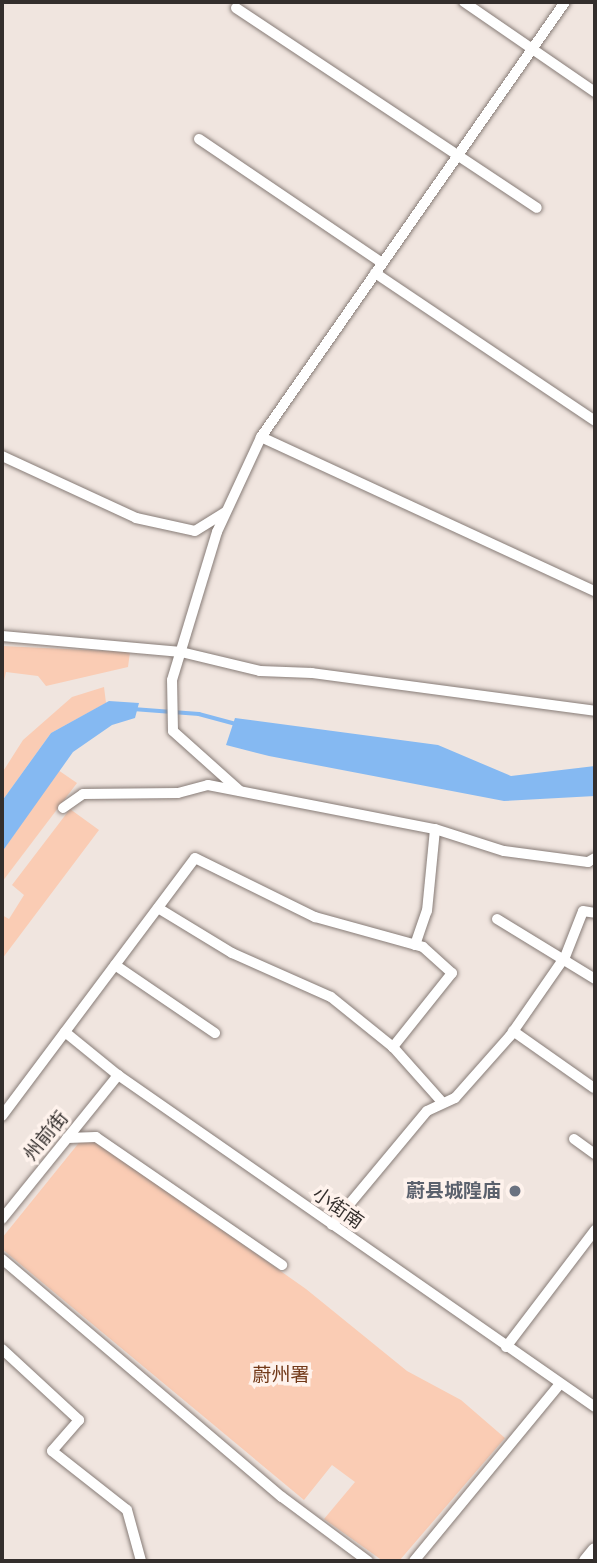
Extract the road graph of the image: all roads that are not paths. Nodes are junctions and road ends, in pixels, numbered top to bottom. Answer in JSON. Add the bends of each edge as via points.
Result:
{"nodes":[{"id":1,"x":464,"y":2,"type":"edge"},
{"id":2,"x":565,"y":2,"type":"edge"},
{"id":3,"x":236,"y":8,"type":"dead end"},
{"id":4,"x":532,"y":49,"type":"junction"},
{"id":5,"x":595,"y":92,"type":"edge"},
{"id":6,"x":199,"y":139,"type":"dead end"},
{"id":7,"x":458,"y":154,"type":"junction"},
{"id":8,"x":537,"y":208,"type":"dead end"},
{"id":9,"x":382,"y":263,"type":"junction"},
{"id":10,"x":375,"y":273,"type":"junction"},
{"id":11,"x":595,"y":421,"type":"edge"},
{"id":12,"x":261,"y":437,"type":"junction"},
{"id":13,"x":2,"y":456,"type":"edge"},
{"id":14,"x":226,"y":512,"type":"junction"},
{"id":15,"x":595,"y":591,"type":"edge"},
{"id":16,"x":2,"y":636,"type":"edge"},
{"id":17,"x":181,"y":652,"type":"junction"},
{"id":18,"x":595,"y":711,"type":"edge"},
{"id":19,"x":240,"y":791,"type":"junction"},
{"id":20,"x":63,"y":808,"type":"dead end"},
{"id":21,"x":435,"y":829,"type":"junction"},
{"id":22,"x":595,"y":859,"type":"edge"},
{"id":23,"x":158,"y":908,"type":"junction"},
{"id":24,"x":595,"y":913,"type":"edge"},
{"id":25,"x":497,"y":919,"type":"dead end"},
{"id":26,"x":415,"y":945,"type":"junction"},
{"id":27,"x":565,"y":957,"type":"junction"},
{"id":28,"x":115,"y":965,"type":"junction"},
{"id":29,"x":595,"y":979,"type":"edge"},
{"id":30,"x":513,"y":1031,"type":"junction"},
{"id":31,"x":65,"y":1032,"type":"junction"},
{"id":32,"x":215,"y":1033,"type":"dead end"},
{"id":33,"x":393,"y":1047,"type":"junction"},
{"id":34,"x":118,"y":1074,"type":"junction"},
{"id":35,"x":594,"y":1088,"type":"edge"},
{"id":36,"x":442,"y":1102,"type":"junction"},
{"id":37,"x":2,"y":1116,"type":"edge"},
{"id":38,"x":67,"y":1138,"type":"junction"},
{"id":39,"x":574,"y":1139,"type":"dead end"},
{"id":40,"x":595,"y":1154,"type":"edge"},
{"id":41,"x":2,"y":1219,"type":"edge"},
{"id":42,"x":332,"y":1225,"type":"junction"},
{"id":43,"x":595,"y":1230,"type":"edge"},
{"id":44,"x":2,"y":1259,"type":"edge"},
{"id":45,"x":282,"y":1265,"type":"dead end"},
{"id":46,"x":506,"y":1347,"type":"junction"},
{"id":47,"x":2,"y":1349,"type":"edge"},
{"id":48,"x":560,"y":1384,"type":"junction"},
{"id":49,"x":595,"y":1407,"type":"edge"},
{"id":50,"x":595,"y":1550,"type":"edge"},
{"id":51,"x":141,"y":1561,"type":"edge"},
{"id":52,"x":368,"y":1561,"type":"edge"},
{"id":53,"x":414,"y":1561,"type":"edge"},
{"id":54,"x":586,"y":1561,"type":"edge"}],
"edges":[{"from":1,"to":4,"type":"street"},
{"from":2,"to":4,"type":"street"},
{"from":3,"to":7,"type":"street"},
{"from":4,"to":5,"type":"street"},
{"from":4,"to":7,"type":"street"},
{"from":6,"to":9,"type":"street"},
{"from":7,"to":8,"type":"street"},
{"from":7,"to":9,"type":"street"},
{"from":9,"to":10,"type":"street"},
{"from":10,"to":11,"type":"street"},
{"from":10,"to":12,"type":"street"},
{"from":12,"to":14,"type":"street"},
{"from":12,"to":15,"type":"street"},
{"from":13,"to":14,"type":"street","via":[[136,518],[195,531]]},
{"from":14,"to":17,"type":"street"},
{"from":16,"to":17,"type":"street"},
{"from":17,"to":18,"type":"street","via":[[260,671],[312,673]]},
{"from":17,"to":19,"type":"street","via":[[172,680],[173,731]]},
{"from":19,"to":20,"type":"street","via":[[208,785],[178,793],[83,794]]},
{"from":19,"to":21,"type":"street"},
{"from":21,"to":22,"type":"street","via":[[503,851],[588,862]]},
{"from":21,"to":26,"type":"street","via":[[427,911]]},
{"from":23,"to":26,"type":"street","via":[[195,858],[315,917]]},
{"from":23,"to":28,"type":"street"},
{"from":23,"to":33,"type":"street","via":[[232,953],[331,998]]},
{"from":24,"to":27,"type":"street","via":[[583,911]]},
{"from":25,"to":27,"type":"street"},
{"from":26,"to":33,"type":"street","via":[[452,973]]},
{"from":27,"to":29,"type":"street"},
{"from":27,"to":30,"type":"street"},
{"from":28,"to":31,"type":"street"},
{"from":28,"to":32,"type":"street"},
{"from":30,"to":35,"type":"street"},
{"from":30,"to":36,"type":"street","via":[[455,1098]]},
{"from":31,"to":34,"type":"street","name":"小街南"},
{"from":31,"to":37,"type":"street"},
{"from":33,"to":36,"type":"street"},
{"from":34,"to":38,"type":"street","name":"州前街"},
{"from":34,"to":42,"type":"street","name":"小街南"},
{"from":36,"to":42,"type":"street","via":[[427,1111]]},
{"from":38,"to":41,"type":"street","name":"州前街"},
{"from":38,"to":45,"type":"street","via":[[96,1137]]},
{"from":39,"to":40,"type":"street"},
{"from":42,"to":46,"type":"street","name":"小街南"},
{"from":43,"to":46,"type":"street"},
{"from":44,"to":52,"type":"street","via":[[282,1497]]},
{"from":46,"to":48,"type":"street","name":"小街南"},
{"from":47,"to":51,"type":"street","via":[[79,1420],[52,1451],[127,1510]]},
{"from":48,"to":49,"type":"street","name":"小街南"},
{"from":48,"to":53,"type":"street"},
{"from":50,"to":54,"type":"main road"}]}
